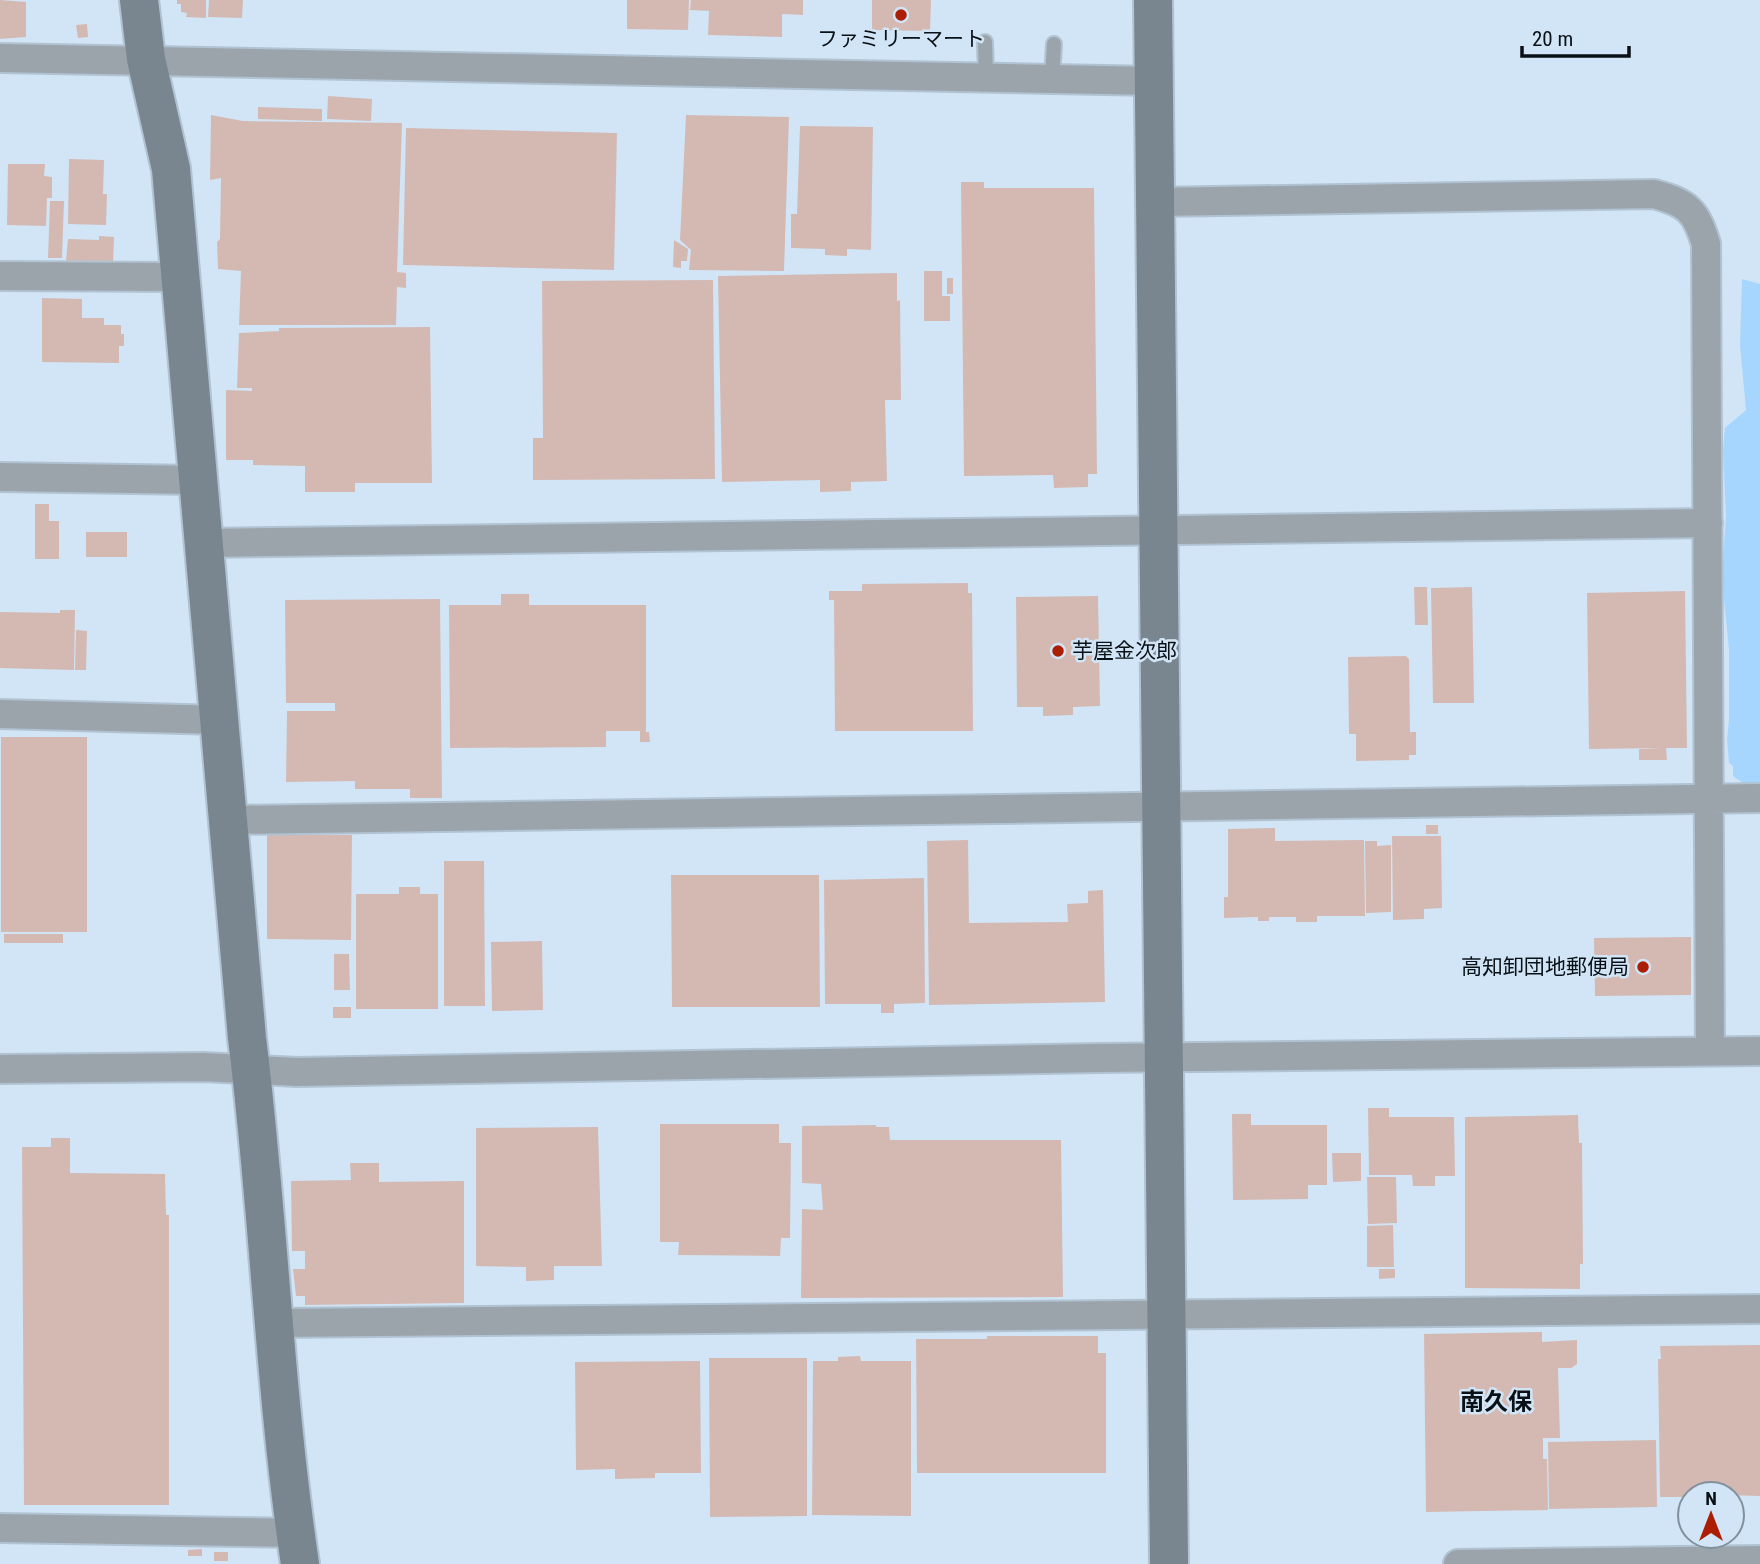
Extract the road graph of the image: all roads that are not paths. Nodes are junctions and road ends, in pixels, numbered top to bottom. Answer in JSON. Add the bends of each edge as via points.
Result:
{"nodes":[{"id":1,"x":139,"y":0,"type":"edge"},
{"id":2,"x":1153,"y":0,"type":"edge"},
{"id":3,"x":985,"y":41,"type":"dead end"},
{"id":4,"x":1054,"y":44,"type":"dead end"},
{"id":5,"x":0,"y":58,"type":"edge"},
{"id":6,"x":146,"y":59,"type":"junction"},
{"id":7,"x":986,"y":78,"type":"junction"},
{"id":8,"x":1052,"y":79,"type":"junction"},
{"id":9,"x":1154,"y":81,"type":"junction"},
{"id":10,"x":1155,"y":202,"type":"junction"},
{"id":11,"x":0,"y":276,"type":"edge"},
{"id":12,"x":180,"y":277,"type":"junction"},
{"id":13,"x":0,"y":477,"type":"edge"},
{"id":14,"x":198,"y":480,"type":"junction"},
{"id":15,"x":1708,"y":523,"type":"junction"},
{"id":16,"x":1159,"y":530,"type":"junction"},
{"id":17,"x":204,"y":543,"type":"junction"},
{"id":18,"x":0,"y":714,"type":"edge"},
{"id":19,"x":220,"y":720,"type":"junction"},
{"id":20,"x":1710,"y":798,"type":"junction"},
{"id":21,"x":1760,"y":798,"type":"edge"},
{"id":22,"x":1161,"y":807,"type":"junction"},
{"id":23,"x":229,"y":820,"type":"junction"},
{"id":24,"x":1710,"y":1051,"type":"junction"},
{"id":25,"x":1760,"y":1051,"type":"edge"},
{"id":26,"x":1164,"y":1057,"type":"junction"},
{"id":27,"x":0,"y":1069,"type":"edge"},
{"id":28,"x":251,"y":1069,"type":"junction"},
{"id":29,"x":1760,"y":1309,"type":"edge"},
{"id":30,"x":1166,"y":1315,"type":"junction"},
{"id":31,"x":275,"y":1323,"type":"junction"},
{"id":32,"x":0,"y":1528,"type":"edge"},
{"id":33,"x":297,"y":1549,"type":"edge"},
{"id":34,"x":1760,"y":1560,"type":"edge"},
{"id":35,"x":1168,"y":1564,"type":"edge"},
{"id":36,"x":1458,"y":1564,"type":"edge"}],
"edges":[{"from":1,"to":6,"type":"street"},
{"from":2,"to":9,"type":"street"},
{"from":3,"to":7,"type":"lane"},
{"from":4,"to":8,"type":"lane"},
{"from":5,"to":6,"type":"street"},
{"from":6,"to":7,"type":"street"},
{"from":6,"to":12,"type":"street","via":[[171,169]]},
{"from":7,"to":8,"type":"street"},
{"from":8,"to":9,"type":"street"},
{"from":9,"to":10,"type":"street"},
{"from":10,"to":15,"type":"street","via":[[1654,194],[1676,200],[1691,209],[1706,244]]},
{"from":10,"to":16,"type":"street"},
{"from":11,"to":12,"type":"street"},
{"from":12,"to":14,"type":"street"},
{"from":13,"to":14,"type":"street"},
{"from":14,"to":17,"type":"street"},
{"from":15,"to":16,"type":"street"},
{"from":15,"to":20,"type":"street"},
{"from":16,"to":17,"type":"street"},
{"from":16,"to":22,"type":"street"},
{"from":17,"to":19,"type":"street"},
{"from":18,"to":19,"type":"street"},
{"from":19,"to":23,"type":"street"},
{"from":20,"to":21,"type":"street"},
{"from":20,"to":22,"type":"street"},
{"from":20,"to":24,"type":"street"},
{"from":22,"to":23,"type":"street"},
{"from":22,"to":26,"type":"street"},
{"from":23,"to":28,"type":"street"},
{"from":24,"to":25,"type":"street"},
{"from":24,"to":26,"type":"street"},
{"from":26,"to":28,"type":"street","via":[[298,1072]]},
{"from":26,"to":30,"type":"street"},
{"from":27,"to":28,"type":"street"},
{"from":28,"to":31,"type":"street"},
{"from":29,"to":30,"type":"street"},
{"from":30,"to":31,"type":"street"},
{"from":30,"to":35,"type":"street"},
{"from":31,"to":33,"type":"street"},
{"from":32,"to":33,"type":"street"},
{"from":34,"to":36,"type":"street"}]}
